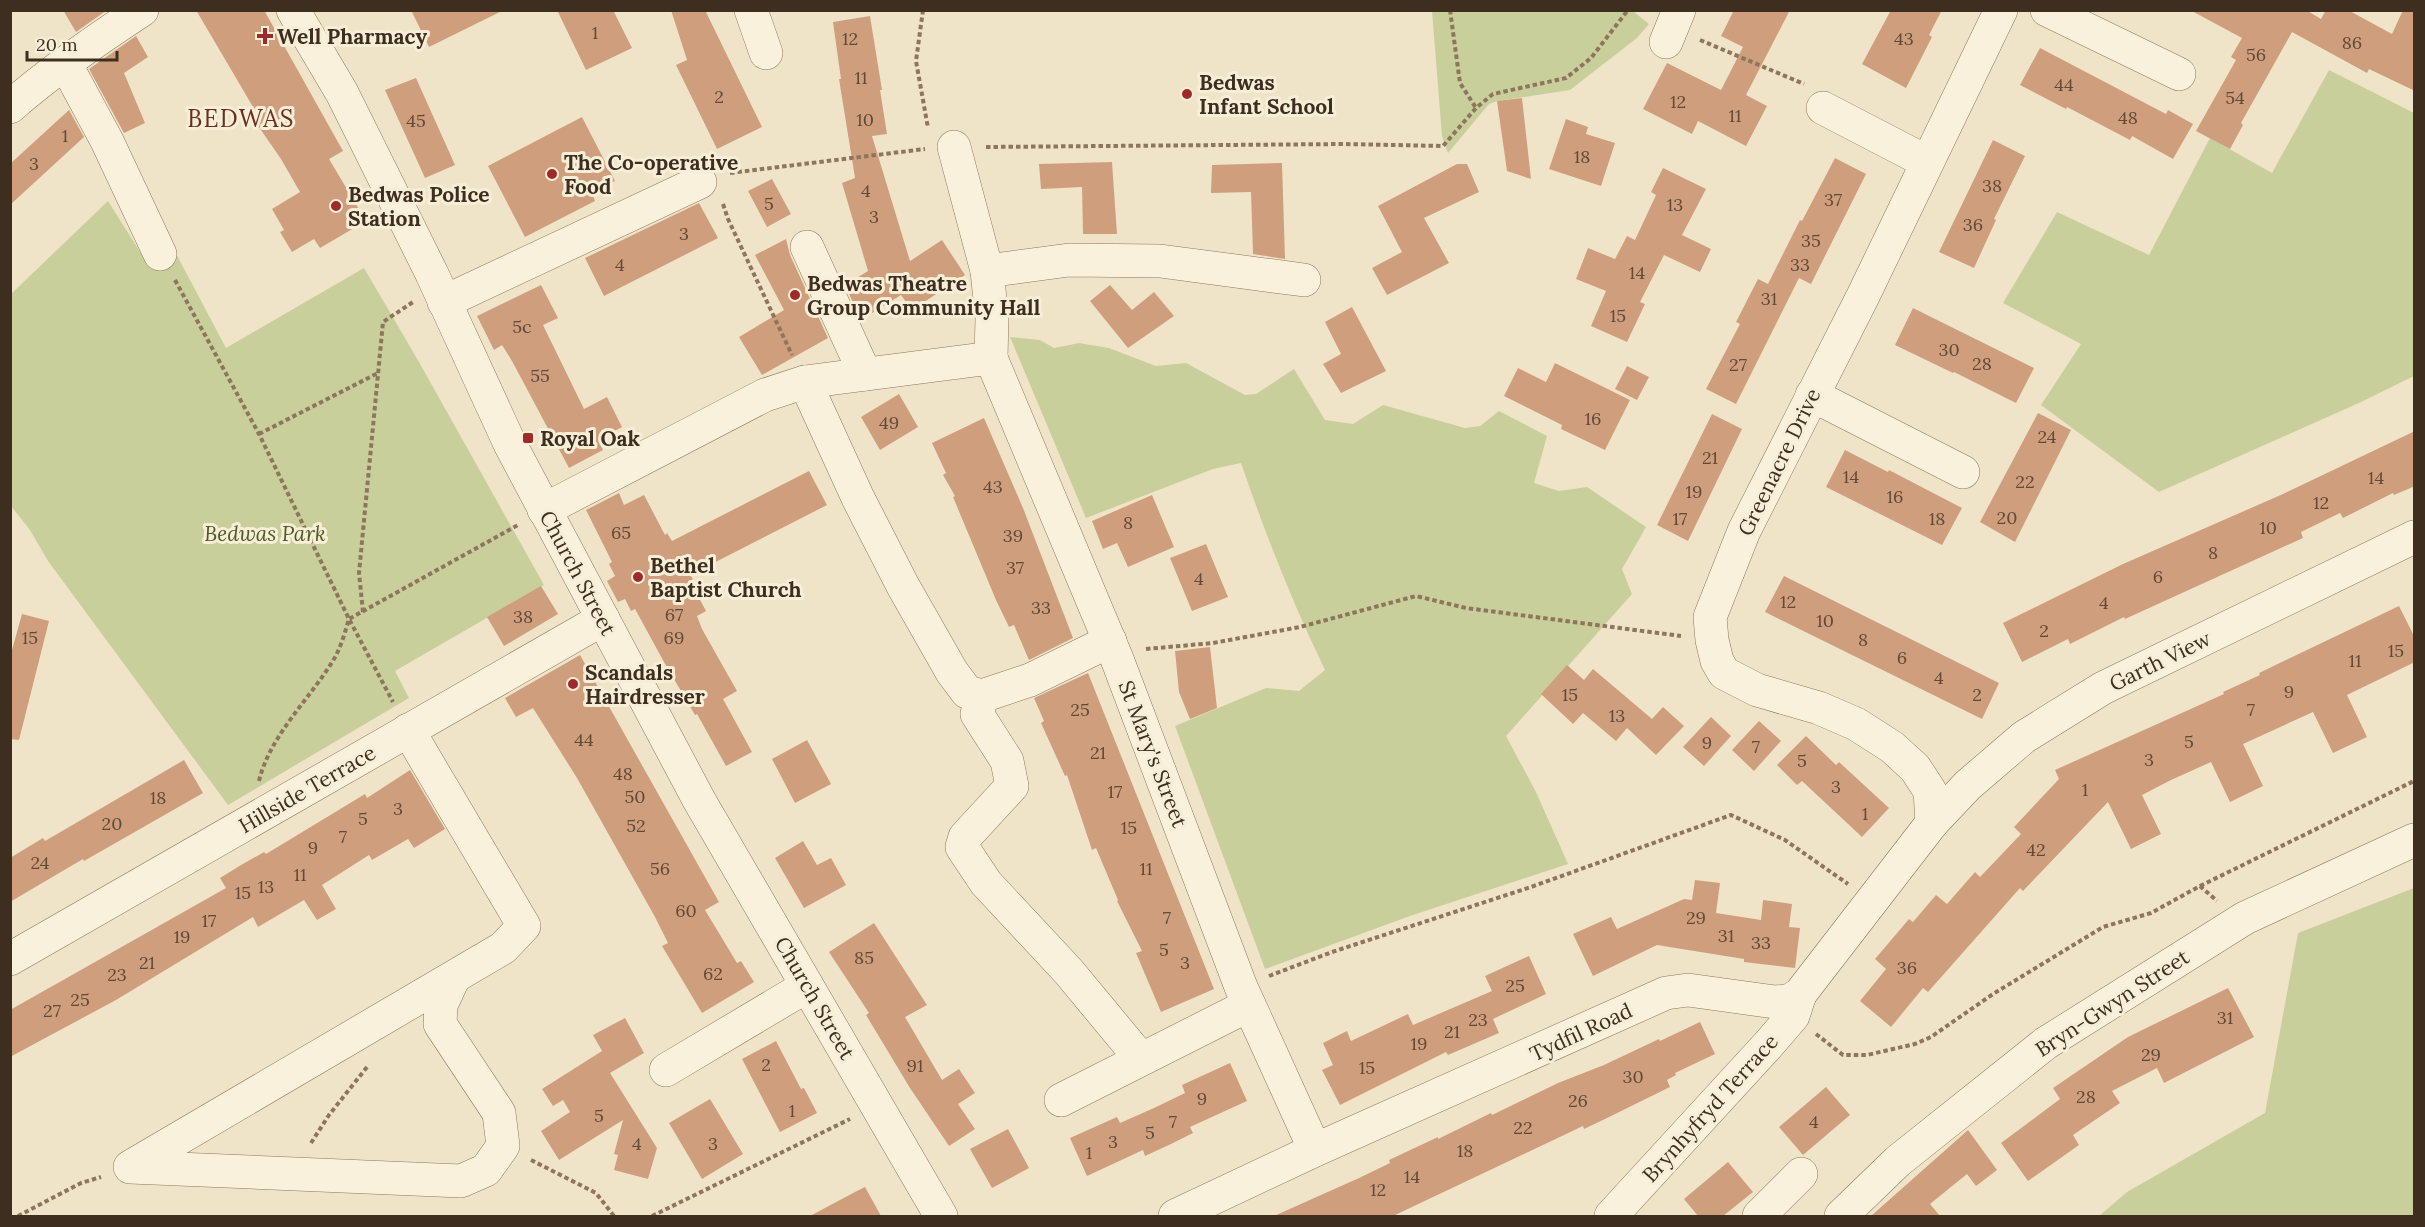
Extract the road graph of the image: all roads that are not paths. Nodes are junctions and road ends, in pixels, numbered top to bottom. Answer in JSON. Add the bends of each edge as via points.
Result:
{"nodes":[{"id":1,"x":142,"y":10,"type":"edge"},
{"id":2,"x":293,"y":10,"type":"edge"},
{"id":3,"x":2001,"y":10,"type":"edge"},
{"id":4,"x":2047,"y":10,"type":"edge"},
{"id":5,"x":756,"y":12,"type":"edge"},
{"id":6,"x":766,"y":53,"type":"dead end"},
{"id":7,"x":65,"y":63,"type":"junction"},
{"id":8,"x":2179,"y":74,"type":"dead end"},
{"id":9,"x":10,"y":107,"type":"edge"},
{"id":10,"x":1823,"y":108,"type":"road end"},
{"id":11,"x":943,"y":148,"type":"road end"},
{"id":12,"x":1927,"y":162,"type":"junction"},
{"id":13,"x":707,"y":180,"type":"road end"},
{"id":14,"x":807,"y":247,"type":"dead end"},
{"id":15,"x":160,"y":254,"type":"road end"},
{"id":16,"x":987,"y":271,"type":"junction"},
{"id":17,"x":1304,"y":280,"type":"dead end"},
{"id":18,"x":441,"y":294,"type":"junction"},
{"id":19,"x":992,"y":358,"type":"junction"},
{"id":20,"x":865,"y":374,"type":"junction"},
{"id":21,"x":805,"y":382,"type":"junction"},
{"id":22,"x":1812,"y":395,"type":"junction"},
{"id":23,"x":1963,"y":471,"type":"dead end"},
{"id":24,"x":544,"y":510,"type":"junction"},
{"id":25,"x":2415,"y":537,"type":"edge"},
{"id":26,"x":603,"y":619,"type":"junction"},
{"id":27,"x":1113,"y":650,"type":"junction"},
{"id":28,"x":982,"y":696,"type":"junction"},
{"id":29,"x":408,"y":730,"type":"junction"},
{"id":30,"x":1932,"y":823,"type":"junction"},
{"id":31,"x":2415,"y":840,"type":"edge"},
{"id":32,"x":10,"y":959,"type":"edge"},
{"id":33,"x":454,"y":976,"type":"junction"},
{"id":34,"x":807,"y":986,"type":"junction"},
{"id":35,"x":1245,"y":996,"type":"junction"},
{"id":36,"x":1796,"y":1005,"type":"junction"},
{"id":37,"x":1141,"y":1059,"type":"junction"},
{"id":38,"x":666,"y":1070,"type":"dead end"},
{"id":39,"x":1061,"y":1100,"type":"dead end"},
{"id":40,"x":1315,"y":1150,"type":"junction"},
{"id":41,"x":1801,"y":1174,"type":"dead end"},
{"id":42,"x":941,"y":1216,"type":"edge"},
{"id":43,"x":1175,"y":1216,"type":"edge"},
{"id":44,"x":1611,"y":1216,"type":"edge"},
{"id":45,"x":1760,"y":1216,"type":"edge"},
{"id":46,"x":1841,"y":1216,"type":"edge"}],
"edges":[{"from":1,"to":7,"type":"street"},
{"from":2,"to":18,"type":"street","name":"Church Street","via":[[342,93]]},
{"from":3,"to":12,"type":"street","name":"Greenacre Drive"},
{"from":4,"to":8,"type":"street"},
{"from":5,"to":6,"type":"street"},
{"from":7,"to":9,"type":"street"},
{"from":7,"to":15,"type":"street"},
{"from":10,"to":12,"type":"street"},
{"from":11,"to":16,"type":"street","name":"St Mary's Street"},
{"from":12,"to":22,"type":"street","name":"Greenacre Drive"},
{"from":13,"to":18,"type":"street"},
{"from":14,"to":20,"type":"street"},
{"from":16,"to":17,"type":"street","via":[[1069,260],[1160,261]]},
{"from":16,"to":19,"type":"street","name":"St Mary's Street"},
{"from":18,"to":24,"type":"street","name":"Church Street"},
{"from":19,"to":20,"type":"street"},
{"from":19,"to":27,"type":"street","name":"St Mary's Street"},
{"from":20,"to":21,"type":"street"},
{"from":21,"to":24,"type":"street","via":[[765,395]]},
{"from":21,"to":28,"type":"street","via":[[858,498],[920,617],[967,692]]},
{"from":22,"to":23,"type":"street"},
{"from":22,"to":30,"type":"street","name":"Greenacre Drive","via":[[1744,531],[1710,617],[1717,661],[1724,673],[1756,690],[1819,708],[1856,724],[1892,747],[1915,768],[1930,791]]},
{"from":24,"to":26,"type":"street","name":"Church Street"},
{"from":25,"to":30,"type":"street","name":"Garth View","via":[[2103,688],[2024,737],[1968,785]]},
{"from":26,"to":29,"type":"street","name":"Hillside Terrace"},
{"from":26,"to":34,"type":"street","name":"Church Street","via":[[699,800]]},
{"from":27,"to":28,"type":"street"},
{"from":27,"to":35,"type":"street","name":"St Mary's Street"},
{"from":28,"to":37,"type":"street","via":[[978,714],[1007,761],[1012,786],[965,837],[962,847],[986,883]]},
{"from":29,"to":32,"type":"street","name":"Hillside Terrace"},
{"from":29,"to":33,"type":"street","via":[[524,926],[503,948]]},
{"from":30,"to":36,"type":"street"},
{"from":31,"to":46,"type":"street","name":"Bryn-Gwyn Street","via":[[2240,921],[2046,1043],[1898,1161]]},
{"from":33,"to":33,"type":"street","via":[[441,1005],[440,1024],[499,1113],[503,1146],[486,1170],[461,1181],[130,1167]]},
{"from":34,"to":38,"type":"street"},
{"from":34,"to":42,"type":"street","name":"Church Street"},
{"from":35,"to":37,"type":"street"},
{"from":35,"to":40,"type":"street","name":"St Mary's Street"},
{"from":36,"to":40,"type":"street","name":"Tydfil Road","via":[[1688,990],[1666,993]]},
{"from":36,"to":44,"type":"street","name":"Brynhyfryd Terrace","via":[[1720,1098]]},
{"from":37,"to":39,"type":"street"},
{"from":40,"to":43,"type":"street","name":"Tydfil Road"},
{"from":41,"to":45,"type":"street"}]}
